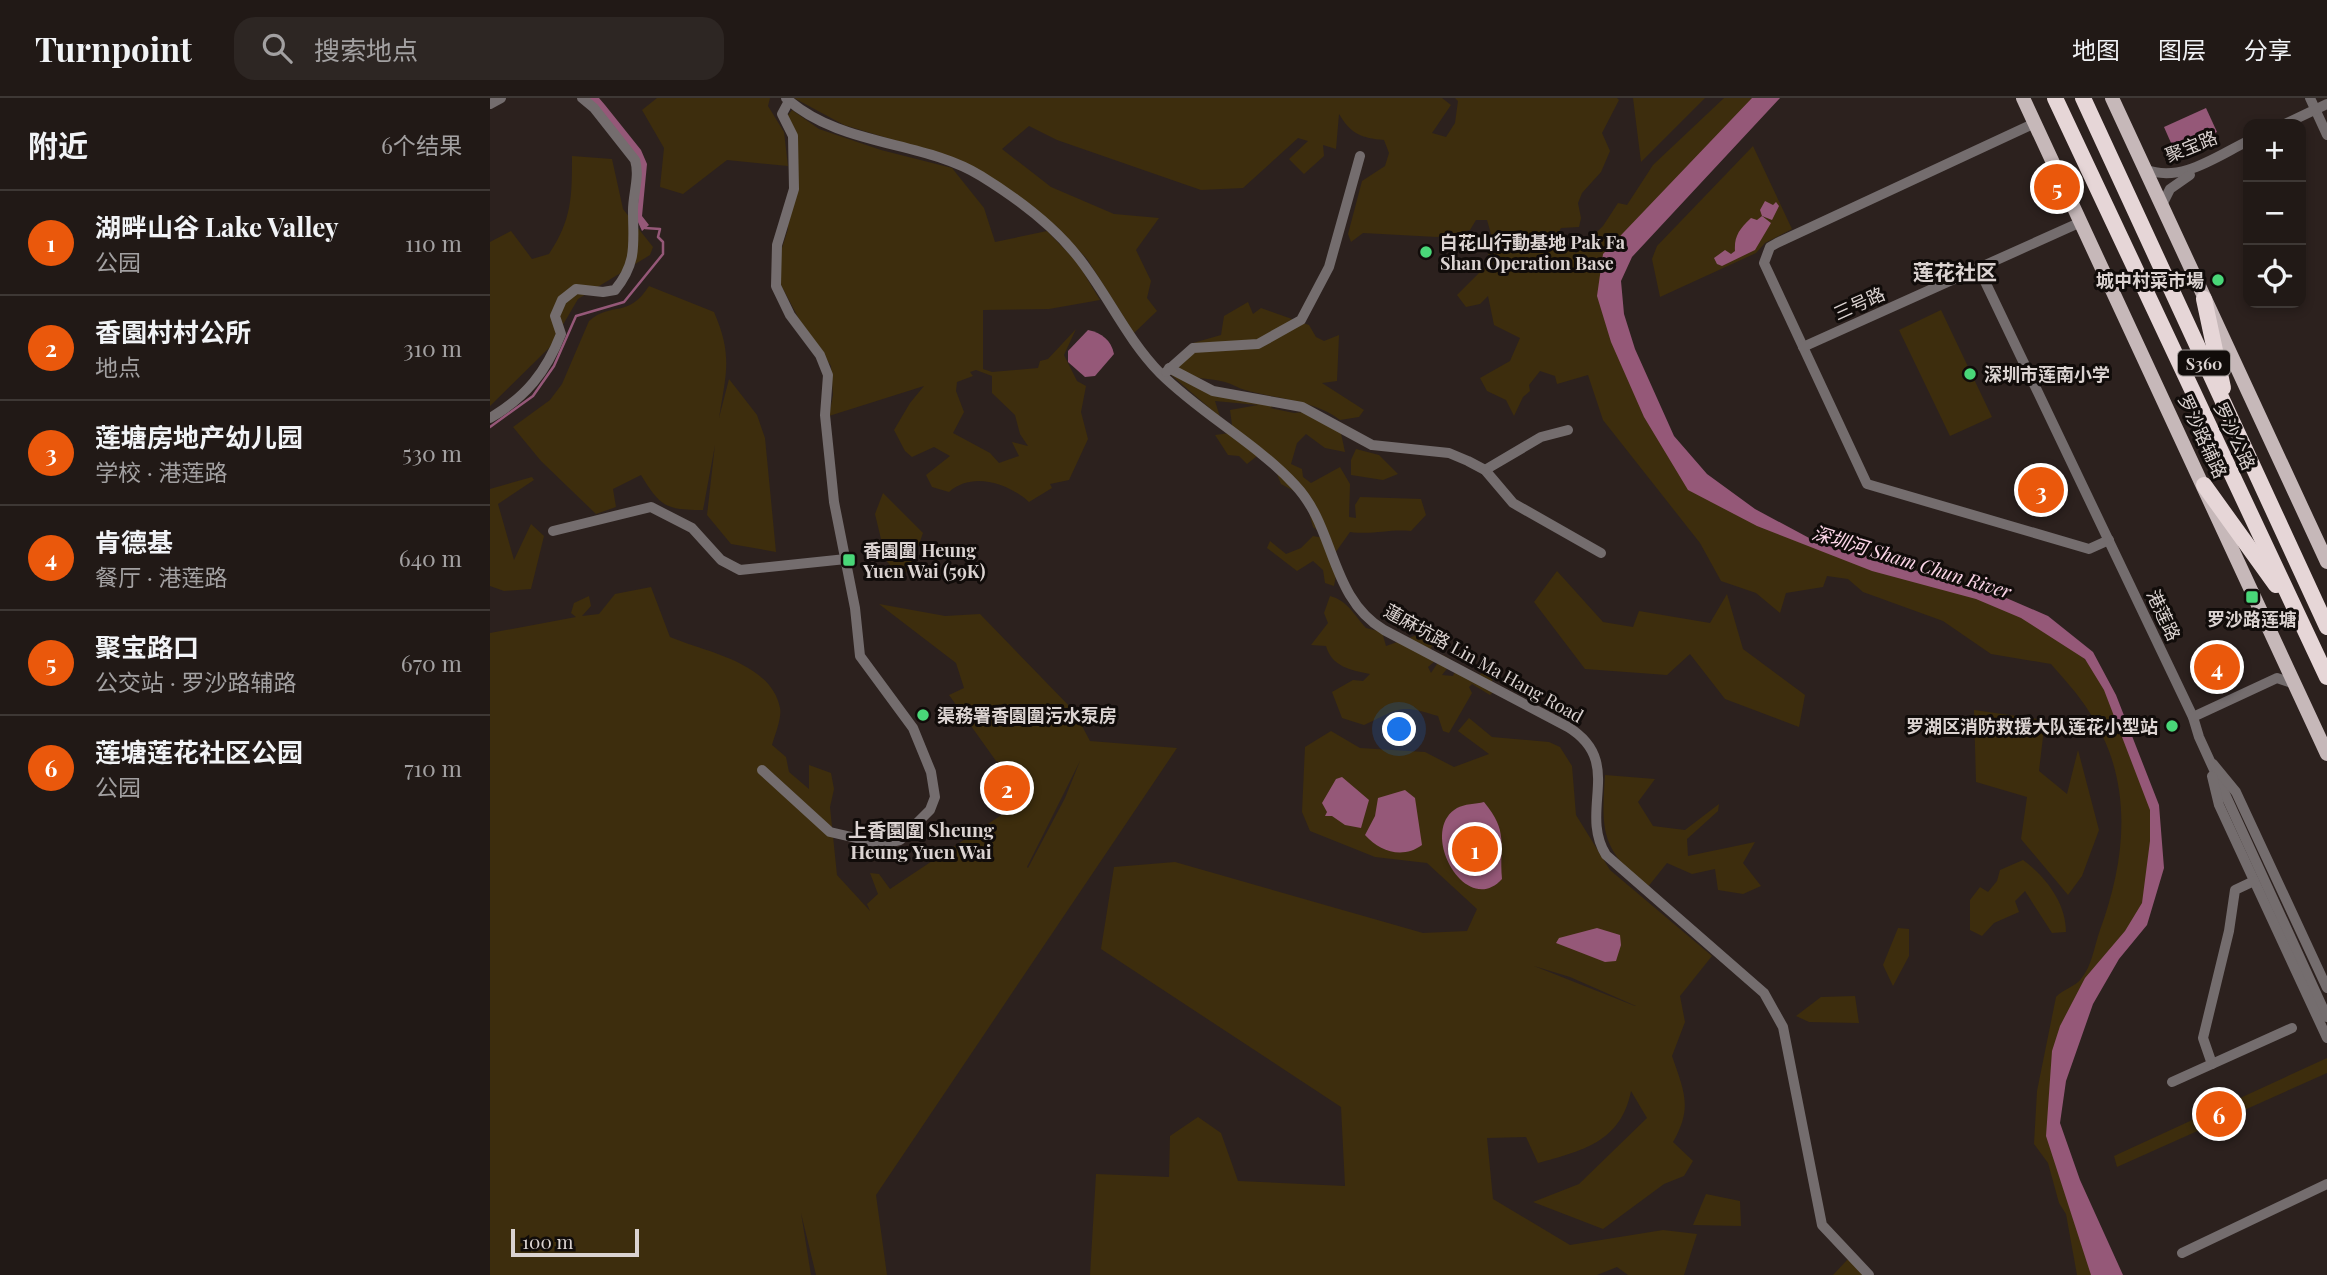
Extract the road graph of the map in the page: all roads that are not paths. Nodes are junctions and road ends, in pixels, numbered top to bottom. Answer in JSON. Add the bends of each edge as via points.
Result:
{"nodes":[{"id":1,"x":501,"y":98,"type":"edge"},
{"id":2,"x":582,"y":98,"type":"edge"},
{"id":3,"x":2023,"y":98,"type":"edge"},
{"id":4,"x":2055,"y":98,"type":"edge"},
{"id":5,"x":2083,"y":98,"type":"edge"},
{"id":6,"x":2112,"y":98,"type":"edge"},
{"id":7,"x":2310,"y":98,"type":"edge"},
{"id":8,"x":787,"y":100,"type":"edge"},
{"id":9,"x":490,"y":104,"type":"edge"},
{"id":10,"x":2322,"y":110,"type":"edge"},
{"id":11,"x":2298,"y":119,"type":"edge"},
{"id":12,"x":2306,"y":121,"type":"edge"},
{"id":13,"x":2035,"y":123,"type":"junction"},
{"id":14,"x":2327,"y":135,"type":"edge"},
{"id":15,"x":2243,"y":143,"type":"edge"},
{"id":16,"x":2243,"y":151,"type":"edge"},
{"id":17,"x":1360,"y":156,"type":"dead end"},
{"id":18,"x":2145,"y":169,"type":"junction"},
{"id":19,"x":2162,"y":205,"type":"junction"},
{"id":20,"x":2081,"y":222,"type":"junction"},
{"id":21,"x":1979,"y":269,"type":"junction"},
{"id":22,"x":2204,"y":299,"type":"junction"},
{"id":23,"x":1803,"y":347,"type":"junction"},
{"id":24,"x":1166,"y":372,"type":"junction"},
{"id":25,"x":490,"y":418,"type":"edge"},
{"id":26,"x":2229,"y":418,"type":"junction"},
{"id":27,"x":1568,"y":430,"type":"dead end"},
{"id":28,"x":1485,"y":470,"type":"junction"},
{"id":29,"x":2204,"y":485,"type":"junction"},
{"id":30,"x":553,"y":531,"type":"dead end"},
{"id":31,"x":2109,"y":540,"type":"junction"},
{"id":32,"x":1601,"y":553,"type":"dead end"},
{"id":33,"x":846,"y":559,"type":"junction"},
{"id":34,"x":2327,"y":562,"type":"edge"},
{"id":35,"x":2300,"y":618,"type":"junction"},
{"id":36,"x":2327,"y":627,"type":"edge"},
{"id":37,"x":2283,"y":657,"type":"junction"},
{"id":38,"x":2327,"y":677,"type":"edge"},
{"id":39,"x":2277,"y":678,"type":"junction"},
{"id":40,"x":2295,"y":684,"type":"junction"},
{"id":41,"x":2193,"y":717,"type":"junction"},
{"id":42,"x":2327,"y":754,"type":"edge"},
{"id":43,"x":2209,"y":759,"type":"junction"},
{"id":44,"x":762,"y":770,"type":"dead end"},
{"id":45,"x":2254,"y":881,"type":"junction"},
{"id":46,"x":2327,"y":988,"type":"edge"},
{"id":47,"x":2327,"y":1017,"type":"edge"},
{"id":48,"x":2292,"y":1028,"type":"dead end"},
{"id":49,"x":2327,"y":1038,"type":"edge"},
{"id":50,"x":2212,"y":1064,"type":"junction"},
{"id":51,"x":2172,"y":1082,"type":"dead end"},
{"id":52,"x":2327,"y":1184,"type":"edge"},
{"id":53,"x":2182,"y":1253,"type":"dead end"},
{"id":54,"x":1869,"y":1275,"type":"edge"}],
"edges":[{"from":1,"to":9,"type":"street"},
{"from":2,"to":25,"type":"street","via":[[635,160],[636,230],[630,268],[615,290],[576,289],[562,300],[555,316],[561,334],[544,372],[519,398]]},
{"from":3,"to":13,"type":"main road","name":"罗沙路辅路"},
{"from":4,"to":35,"type":"highway","name":"罗沙公路","number":"S360"},
{"from":5,"to":26,"type":"highway","name":"罗沙公路","number":"S360"},
{"from":6,"to":18,"type":"main road"},
{"from":7,"to":10,"type":"street"},
{"from":8,"to":24,"type":"street","name":"蓮麻坑路 Lin Ma Hang Road","via":[[831,126],[967,168],[1010,196],[1075,254],[1130,340]]},
{"from":8,"to":33,"type":"street","via":[[782,114],[793,136],[794,189],[777,244],[776,286],[827,370],[826,422],[834,502]]},
{"from":10,"to":11,"type":"street"},
{"from":10,"to":12,"type":"street"},
{"from":10,"to":14,"type":"street"},
{"from":13,"to":20,"type":"main road","name":"罗沙路辅路"},
{"from":13,"to":23,"type":"street","via":[[1770,247],[1764,263]]},
{"from":15,"to":18,"type":"street","name":"聚宝路","via":[[2180,173],[2165,176]]},
{"from":16,"to":19,"type":"street","name":"聚宝路","via":[[2180,180]]},
{"from":17,"to":24,"type":"street","via":[[1329,267],[1301,320],[1258,344],[1193,348]]},
{"from":18,"to":19,"type":"main road"},
{"from":19,"to":22,"type":"main road"},
{"from":20,"to":21,"type":"street","name":"三号路"},
{"from":20,"to":29,"type":"main road","name":"罗沙路辅路"},
{"from":21,"to":23,"type":"street","name":"三号路"},
{"from":21,"to":31,"type":"street","name":"港莲路"},
{"from":22,"to":26,"type":"highway"},
{"from":22,"to":34,"type":"main road"},
{"from":23,"to":31,"type":"street","via":[[1867,484],[2089,550]]},
{"from":24,"to":28,"type":"street","via":[[1213,391],[1302,407],[1372,445],[1449,453]]},
{"from":24,"to":54,"type":"street","name":"蓮麻坑路 Lin Ma Hang Road","via":[[1297,486],[1314,513],[1348,596],[1367,619],[1568,727],[1587,743],[1598,765],[1596,828],[1606,855],[1765,993],[1773,1005],[1783,1027],[1822,1225]]},
{"from":26,"to":36,"type":"highway","name":"罗沙公路","number":"S360"},
{"from":27,"to":28,"type":"street","via":[[1541,437]]},
{"from":28,"to":32,"type":"street","via":[[1513,503]]},
{"from":29,"to":35,"type":"highway"},
{"from":29,"to":37,"type":"main road","name":"罗沙路辅路"},
{"from":30,"to":33,"type":"street","via":[[651,507],[692,528],[721,559],[740,570]]},
{"from":31,"to":41,"type":"street","name":"港莲路"},
{"from":33,"to":44,"type":"street","via":[[860,656],[917,737],[934,784],[930,810],[891,844],[830,832]]},
{"from":35,"to":38,"type":"highway","name":"罗沙公路","number":"S360"},
{"from":37,"to":39,"type":"street"},
{"from":37,"to":40,"type":"main road","name":"罗沙路辅路"},
{"from":39,"to":40,"type":"street"},
{"from":39,"to":41,"type":"street"},
{"from":40,"to":42,"type":"main road","name":"罗沙路辅路"},
{"from":41,"to":43,"type":"street","name":"港莲路"},
{"from":43,"to":45,"type":"street","via":[[2219,805]]},
{"from":43,"to":46,"type":"street","via":[[2236,792]]},
{"from":43,"to":47,"type":"street","name":"港莲路"},
{"from":45,"to":49,"type":"street"},
{"from":45,"to":50,"type":"street","via":[[2235,890],[2203,1038]]},
{"from":48,"to":50,"type":"street"},
{"from":50,"to":51,"type":"street"},
{"from":52,"to":53,"type":"street"}]}
